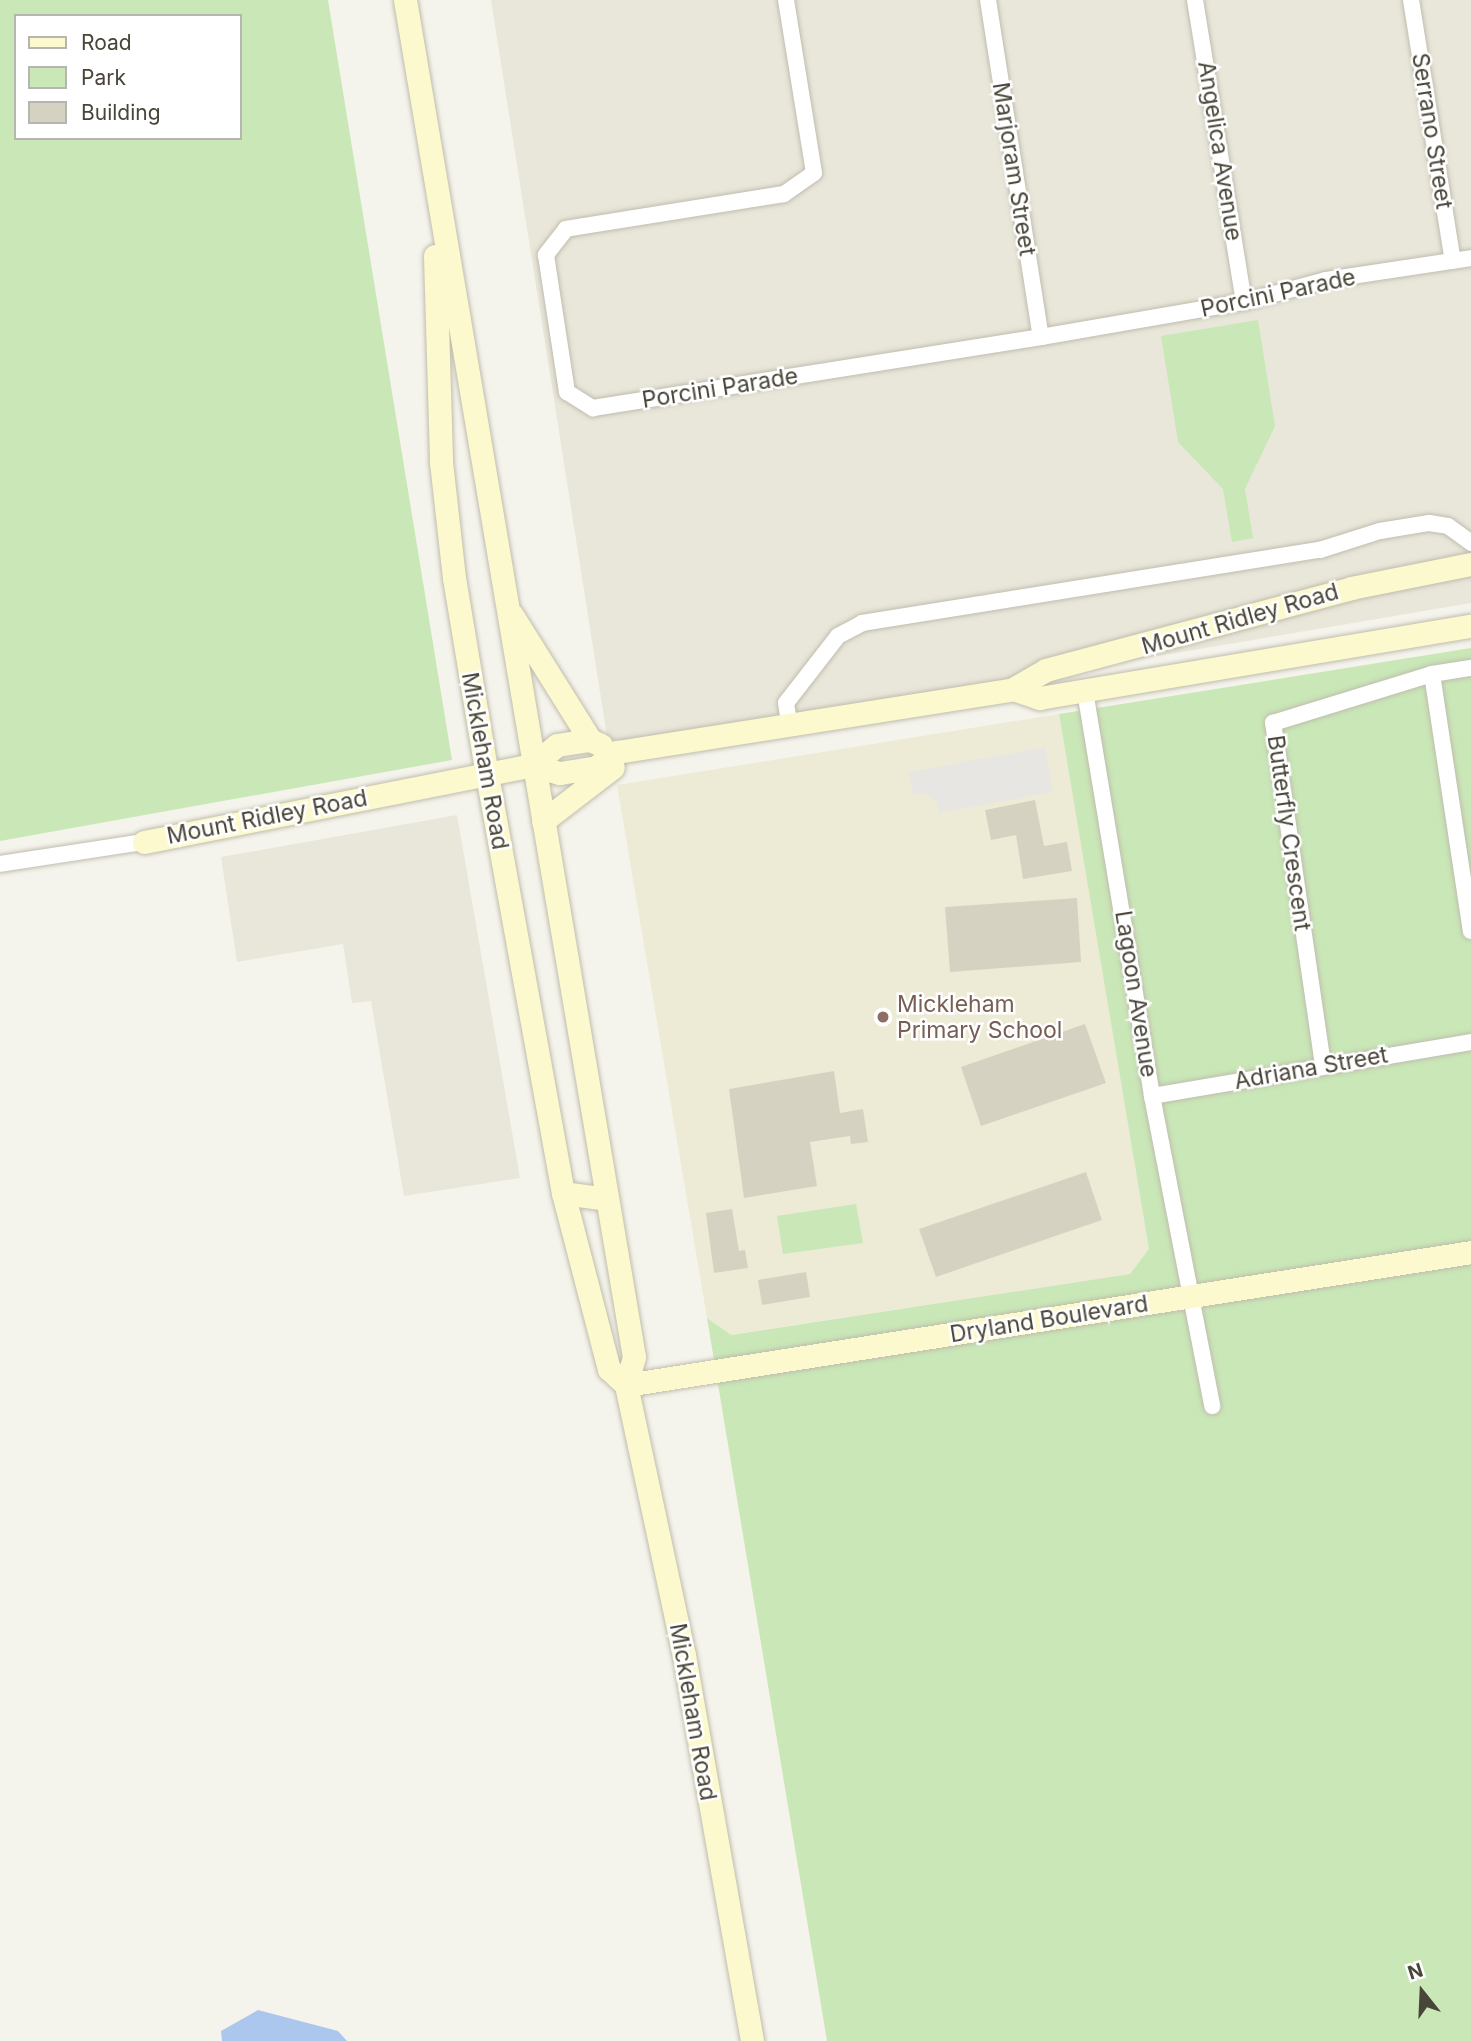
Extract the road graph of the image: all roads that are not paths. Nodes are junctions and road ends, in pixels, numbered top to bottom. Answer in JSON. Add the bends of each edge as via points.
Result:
{"nodes":[{"id":1,"x":405,"y":0,"type":"edge"},
{"id":2,"x":786,"y":0,"type":"edge"},
{"id":3,"x":988,"y":0,"type":"edge"},
{"id":4,"x":1195,"y":0,"type":"edge"},
{"id":5,"x":1411,"y":0,"type":"edge"},
{"id":6,"x":425,"y":121,"type":"junction"},
{"id":7,"x":1471,"y":258,"type":"edge"},
{"id":8,"x":1453,"y":261,"type":"junction"},
{"id":9,"x":1244,"y":302,"type":"junction"},
{"id":10,"x":1041,"y":337,"type":"junction"},
{"id":11,"x":1471,"y":542,"type":"edge"},
{"id":12,"x":1471,"y":564,"type":"edge"},
{"id":13,"x":505,"y":603,"type":"junction"},
{"id":14,"x":1471,"y":626,"type":"edge"},
{"id":15,"x":1471,"y":668,"type":"edge"},
{"id":16,"x":1432,"y":674,"type":"junction"},
{"id":17,"x":1013,"y":688,"type":"junction"},
{"id":18,"x":1085,"y":691,"type":"junction"},
{"id":19,"x":789,"y":722,"type":"junction"},
{"id":20,"x":590,"y":740,"type":"junction"},
{"id":21,"x":642,"y":748,"type":"junction"},
{"id":22,"x":617,"y":752,"type":"junction"},
{"id":23,"x":533,"y":765,"type":"junction"},
{"id":24,"x":487,"y":775,"type":"junction"},
{"id":25,"x":543,"y":821,"type":"junction"},
{"id":26,"x":144,"y":842,"type":"joint"},
{"id":27,"x":0,"y":864,"type":"edge"},
{"id":28,"x":1471,"y":931,"type":"edge"},
{"id":29,"x":1471,"y":1042,"type":"edge"},
{"id":30,"x":1324,"y":1065,"type":"junction"},
{"id":31,"x":1152,"y":1096,"type":"junction"},
{"id":32,"x":563,"y":1193,"type":"junction"},
{"id":33,"x":607,"y":1199,"type":"junction"},
{"id":34,"x":1471,"y":1252,"type":"edge"},
{"id":35,"x":1190,"y":1297,"type":"junction"},
{"id":36,"x":626,"y":1385,"type":"junction"},
{"id":37,"x":1212,"y":1406,"type":"dead end"},
{"id":38,"x":752,"y":2041,"type":"edge"}],
"edges":[{"from":1,"to":6,"type":"main road","name":"Mickleham Road"},
{"from":2,"to":10,"type":"street","name":"Porcini Parade","via":[[814,173],[784,194],[566,229],[546,255],[567,392],[593,408]]},
{"from":3,"to":10,"type":"street","name":"Marjoram Street"},
{"from":4,"to":9,"type":"street","name":"Angelica Avenue"},
{"from":5,"to":8,"type":"street","name":"Serrano Street"},
{"from":6,"to":13,"type":"main road","name":"Mickleham Road"},
{"from":6,"to":24,"type":"main road","name":"Mickleham Road","via":[[437,280],[441,463],[454,578]]},
{"from":7,"to":8,"type":"street","name":"Porcini Parade"},
{"from":8,"to":9,"type":"street","name":"Porcini Parade","via":[[1326,280]]},
{"from":9,"to":10,"type":"street","name":"Porcini Parade"},
{"from":11,"to":19,"type":"street","via":[[1448,526],[1429,523],[1380,531],[1320,550],[862,623],[838,636],[786,703]]},
{"from":12,"to":17,"type":"main road","name":"Mount Ridley Road","via":[[1351,588],[1046,670]]},
{"from":13,"to":20,"type":"main road"},
{"from":13,"to":23,"type":"main road","name":"Mickleham Road"},
{"from":14,"to":18,"type":"main road","name":"Mount Ridley Road"},
{"from":15,"to":16,"type":"street","name":"Butterfly Crescent"},
{"from":16,"to":28,"type":"street"},
{"from":16,"to":30,"type":"street","name":"Butterfly Crescent","via":[[1273,723]]},
{"from":17,"to":18,"type":"main road","name":"Mount Ridley Road","via":[[1039,698]]},
{"from":17,"to":19,"type":"main road","name":"Mount Ridley Road"},
{"from":18,"to":31,"type":"street","name":"Lagoon Avenue"},
{"from":19,"to":21,"type":"main road","name":"Mount Ridley Road"},
{"from":20,"to":22,"type":"main road"},
{"from":20,"to":23,"type":"main road","name":"Mount Ridley Road","via":[[557,745]]},
{"from":21,"to":22,"type":"main road","name":"Mount Ridley Road"},
{"from":21,"to":25,"type":"main road","via":[[572,795]]},
{"from":22,"to":23,"type":"main road","name":"Mount Ridley Road","via":[[596,767],[560,773]]},
{"from":23,"to":24,"type":"main road","name":"Mount Ridley Road"},
{"from":23,"to":25,"type":"main road","name":"Mickleham Road"},
{"from":24,"to":26,"type":"main road","name":"Mount Ridley Road"},
{"from":24,"to":32,"type":"main road","name":"Mickleham Road"},
{"from":25,"to":33,"type":"main road","name":"Mickleham Road"},
{"from":26,"to":27,"type":"street","name":"Mount Ridley Road"},
{"from":29,"to":30,"type":"street","name":"Adriana Street"},
{"from":30,"to":31,"type":"street","name":"Adriana Street"},
{"from":31,"to":35,"type":"street","name":"Lagoon Avenue"},
{"from":32,"to":33,"type":"main road"},
{"from":32,"to":36,"type":"main road","name":"Mickleham Road","via":[[609,1369]]},
{"from":33,"to":36,"type":"main road","name":"Mickleham Road","via":[[634,1357]]},
{"from":34,"to":35,"type":"main road","name":"Dryland Boulevard"},
{"from":35,"to":36,"type":"main road","name":"Dryland Boulevard"},
{"from":35,"to":37,"type":"street","name":"Lagoon Avenue"},
{"from":36,"to":38,"type":"main road","name":"Mickleham Road","via":[[684,1655]]}]}
